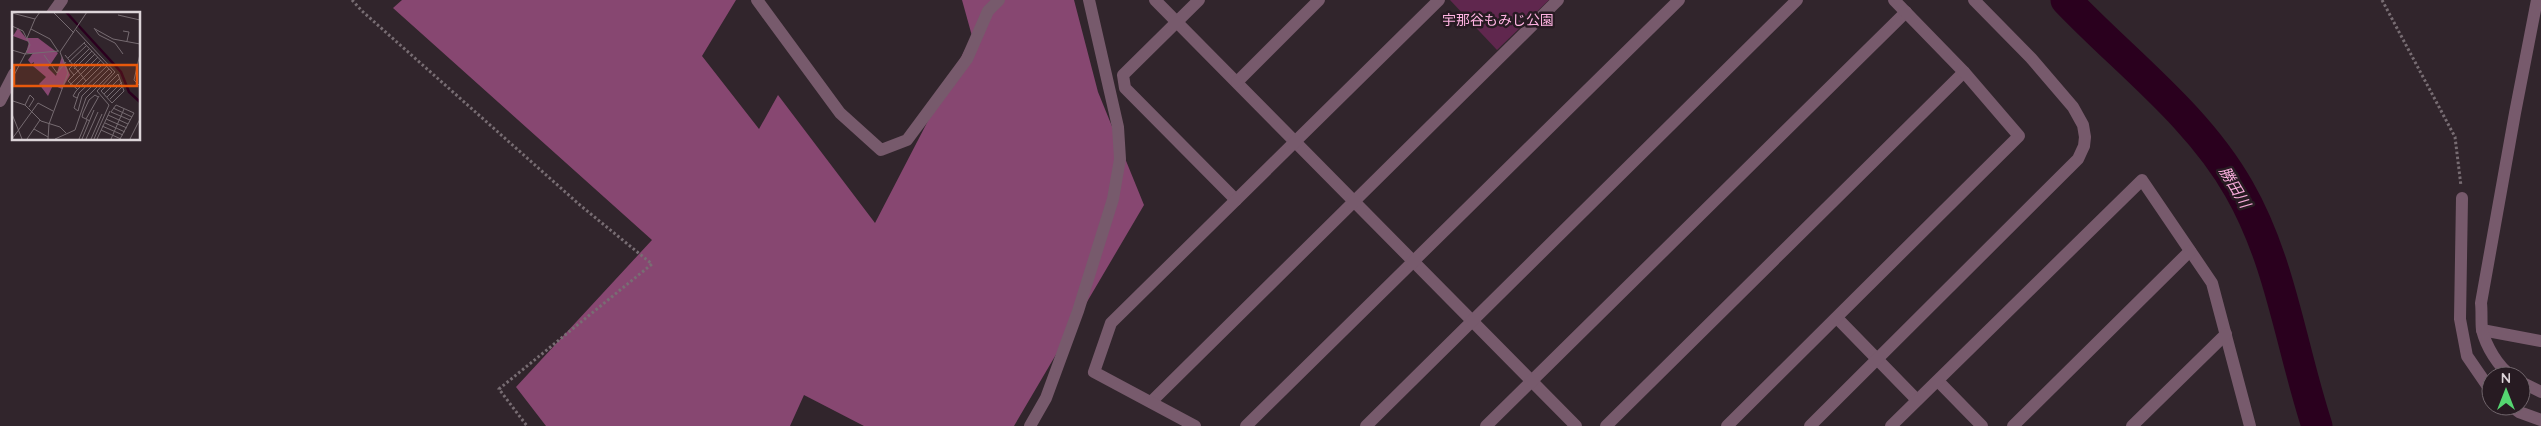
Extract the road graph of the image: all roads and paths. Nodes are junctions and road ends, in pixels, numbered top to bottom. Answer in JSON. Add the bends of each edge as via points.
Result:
{"nodes":[{"id":1,"x":62,"y":0,"type":"edge"},
{"id":2,"x":352,"y":0,"type":"edge"},
{"id":3,"x":757,"y":0,"type":"edge"},
{"id":4,"x":999,"y":0,"type":"edge"},
{"id":5,"x":1089,"y":0,"type":"edge"},
{"id":6,"x":1155,"y":0,"type":"edge"},
{"id":7,"x":1199,"y":0,"type":"edge"},
{"id":8,"x":1319,"y":0,"type":"edge"},
{"id":9,"x":1439,"y":0,"type":"edge"},
{"id":10,"x":1558,"y":0,"type":"edge"},
{"id":11,"x":1679,"y":0,"type":"edge"},
{"id":12,"x":1797,"y":0,"type":"edge"},
{"id":13,"x":1894,"y":0,"type":"edge"},
{"id":14,"x":1974,"y":0,"type":"edge"},
{"id":15,"x":2382,"y":0,"type":"edge"},
{"id":16,"x":2537,"y":0,"type":"edge"},
{"id":17,"x":53,"y":12,"type":"edge"},
{"id":18,"x":1906,"y":12,"type":"junction"},
{"id":19,"x":1177,"y":22,"type":"junction"},
{"id":20,"x":1964,"y":72,"type":"junction"},
{"id":21,"x":12,"y":78,"type":"edge"},
{"id":22,"x":1237,"y":82,"type":"junction"},
{"id":23,"x":0,"y":101,"type":"edge"},
{"id":24,"x":1296,"y":142,"type":"junction"},
{"id":25,"x":2462,"y":198,"type":"joint"},
{"id":26,"x":1236,"y":200,"type":"junction"},
{"id":27,"x":1354,"y":202,"type":"junction"},
{"id":28,"x":2190,"y":251,"type":"junction"},
{"id":29,"x":1414,"y":261,"type":"junction"},
{"id":30,"x":1837,"y":318,"type":"junction"},
{"id":31,"x":1473,"y":320,"type":"junction"},
{"id":32,"x":2482,"y":330,"type":"junction"},
{"id":33,"x":2226,"y":334,"type":"junction"},
{"id":34,"x":2541,"y":342,"type":"edge"},
{"id":35,"x":1876,"y":359,"type":"junction"},
{"id":36,"x":2501,"y":366,"type":"edge"},
{"id":37,"x":2481,"y":376,"type":"edge"},
{"id":38,"x":1532,"y":381,"type":"junction"},
{"id":39,"x":1938,"y":381,"type":"junction"},
{"id":40,"x":1917,"y":400,"type":"junction"},
{"id":41,"x":1151,"y":402,"type":"junction"},
{"id":42,"x":527,"y":426,"type":"edge"},
{"id":43,"x":1030,"y":426,"type":"edge"},
{"id":44,"x":1195,"y":426,"type":"edge"},
{"id":45,"x":1246,"y":426,"type":"edge"},
{"id":46,"x":1366,"y":426,"type":"edge"},
{"id":47,"x":1486,"y":426,"type":"edge"},
{"id":48,"x":1576,"y":426,"type":"edge"},
{"id":49,"x":1606,"y":426,"type":"edge"},
{"id":50,"x":1726,"y":426,"type":"edge"},
{"id":51,"x":1810,"y":426,"type":"edge"},
{"id":52,"x":1891,"y":426,"type":"edge"},
{"id":53,"x":1982,"y":426,"type":"edge"},
{"id":54,"x":2013,"y":426,"type":"edge"},
{"id":55,"x":2132,"y":426,"type":"edge"},
{"id":56,"x":2250,"y":426,"type":"edge"}],
"edges":[{"from":1,"to":17,"type":"street"},
{"from":2,"to":42,"type":"path","via":[[581,206],[652,264],[499,389]]},
{"from":3,"to":4,"type":"street","via":[[840,113],[881,150],[907,140],[966,59],[988,11]]},
{"from":5,"to":43,"type":"street","via":[[1118,126],[1120,160],[1113,199],[1078,311],[1046,398]]},
{"from":6,"to":19,"type":"street"},
{"from":7,"to":19,"type":"street"},
{"from":8,"to":22,"type":"street"},
{"from":9,"to":24,"type":"street"},
{"from":10,"to":27,"type":"street"},
{"from":11,"to":29,"type":"street"},
{"from":12,"to":31,"type":"street"},
{"from":13,"to":18,"type":"street"},
{"from":14,"to":35,"type":"street","via":[[2073,107],[2083,125],[2084,146],[2078,159]]},
{"from":15,"to":25,"type":"path","via":[[2455,137]]},
{"from":16,"to":32,"type":"street","via":[[2481,303]]},
{"from":18,"to":20,"type":"street"},
{"from":18,"to":38,"type":"street"},
{"from":19,"to":22,"type":"street"},
{"from":19,"to":26,"type":"street","via":[[1123,75],[1125,88]]},
{"from":20,"to":30,"type":"street","via":[[2020,136]]},
{"from":20,"to":49,"type":"street"},
{"from":21,"to":23,"type":"street"},
{"from":22,"to":24,"type":"street"},
{"from":24,"to":26,"type":"street"},
{"from":24,"to":27,"type":"street"},
{"from":25,"to":37,"type":"street","via":[[2460,319],[2467,356]]},
{"from":26,"to":41,"type":"street","via":[[1111,323],[1094,372]]},
{"from":27,"to":29,"type":"street"},
{"from":27,"to":41,"type":"street"},
{"from":28,"to":33,"type":"street","via":[[2212,283]]},
{"from":28,"to":39,"type":"street","via":[[2142,180]]},
{"from":28,"to":54,"type":"street"},
{"from":29,"to":31,"type":"street"},
{"from":29,"to":45,"type":"street"},
{"from":30,"to":35,"type":"street"},
{"from":30,"to":50,"type":"street"},
{"from":31,"to":38,"type":"street"},
{"from":31,"to":46,"type":"street"},
{"from":32,"to":34,"type":"street"},
{"from":32,"to":36,"type":"street","via":[[2492,354]]},
{"from":33,"to":55,"type":"street"},
{"from":33,"to":56,"type":"street"},
{"from":35,"to":40,"type":"street"},
{"from":35,"to":51,"type":"street"},
{"from":38,"to":47,"type":"street"},
{"from":38,"to":48,"type":"street"},
{"from":39,"to":40,"type":"street"},
{"from":39,"to":53,"type":"street"},
{"from":40,"to":52,"type":"street"},
{"from":41,"to":44,"type":"street"}]}
